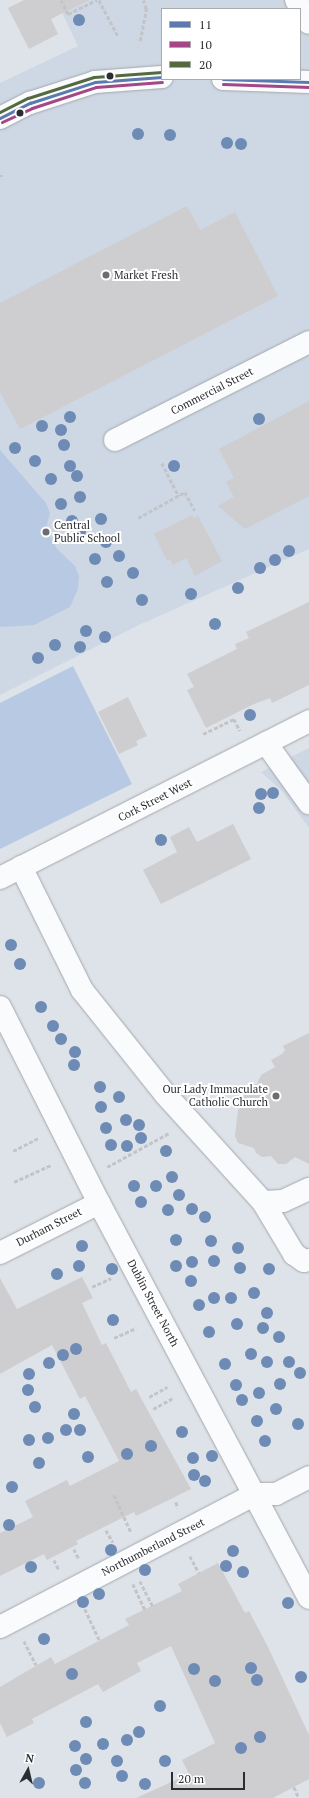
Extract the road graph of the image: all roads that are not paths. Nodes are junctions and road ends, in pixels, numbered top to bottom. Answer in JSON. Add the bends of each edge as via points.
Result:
{"nodes":[{"id":1,"x":301,"y":9,"type":"edge"},
{"id":2,"x":309,"y":23,"type":"edge"},
{"id":3,"x":161,"y":77,"type":"edge"},
{"id":4,"x":252,"y":80,"type":"edge"},
{"id":5,"x":309,"y":82,"type":"edge"},
{"id":6,"x":0,"y":118,"type":"edge"},
{"id":7,"x":309,"y":342,"type":"edge"},
{"id":8,"x":115,"y":440,"type":"dead end"},
{"id":9,"x":309,"y":721,"type":"edge"},
{"id":10,"x":266,"y":743,"type":"junction"},
{"id":11,"x":309,"y":803,"type":"edge"},
{"id":12,"x":21,"y":868,"type":"junction"},
{"id":13,"x":0,"y":878,"type":"edge"},
{"id":14,"x":0,"y":1007,"type":"edge"},
{"id":15,"x":309,"y":1189,"type":"edge"},
{"id":16,"x":263,"y":1202,"type":"junction"},
{"id":17,"x":99,"y":1203,"type":"junction"},
{"id":18,"x":0,"y":1253,"type":"edge"},
{"id":19,"x":309,"y":1260,"type":"edge"},
{"id":20,"x":309,"y":1477,"type":"edge"},
{"id":21,"x":255,"y":1494,"type":"junction"},
{"id":22,"x":309,"y":1598,"type":"edge"},
{"id":23,"x":0,"y":1627,"type":"edge"}],
"edges":[{"from":1,"to":2,"type":"street"},
{"from":3,"to":6,"type":"street","via":[[95,82],[30,103]]},
{"from":4,"to":5,"type":"street"},
{"from":7,"to":8,"type":"street","name":"Commercial Street"},
{"from":9,"to":10,"type":"street","name":"Cork Street West"},
{"from":10,"to":11,"type":"street"},
{"from":10,"to":12,"type":"street","name":"Cork Street West"},
{"from":12,"to":13,"type":"street","name":"Cork Street West"},
{"from":12,"to":16,"type":"street","via":[[82,990],[165,1094]]},
{"from":14,"to":17,"type":"street","name":"Dublin Street North"},
{"from":15,"to":16,"type":"street","via":[[283,1201]]},
{"from":16,"to":19,"type":"street","via":[[294,1254],[304,1261]]},
{"from":17,"to":18,"type":"street","name":"Durham Street"},
{"from":17,"to":21,"type":"street","name":"Dublin Street North"},
{"from":20,"to":21,"type":"street","name":"Northumberland Street","via":[[276,1494]]},
{"from":21,"to":22,"type":"street","name":"Dublin Street North"},
{"from":21,"to":23,"type":"street","name":"Northumberland Street"}]}
